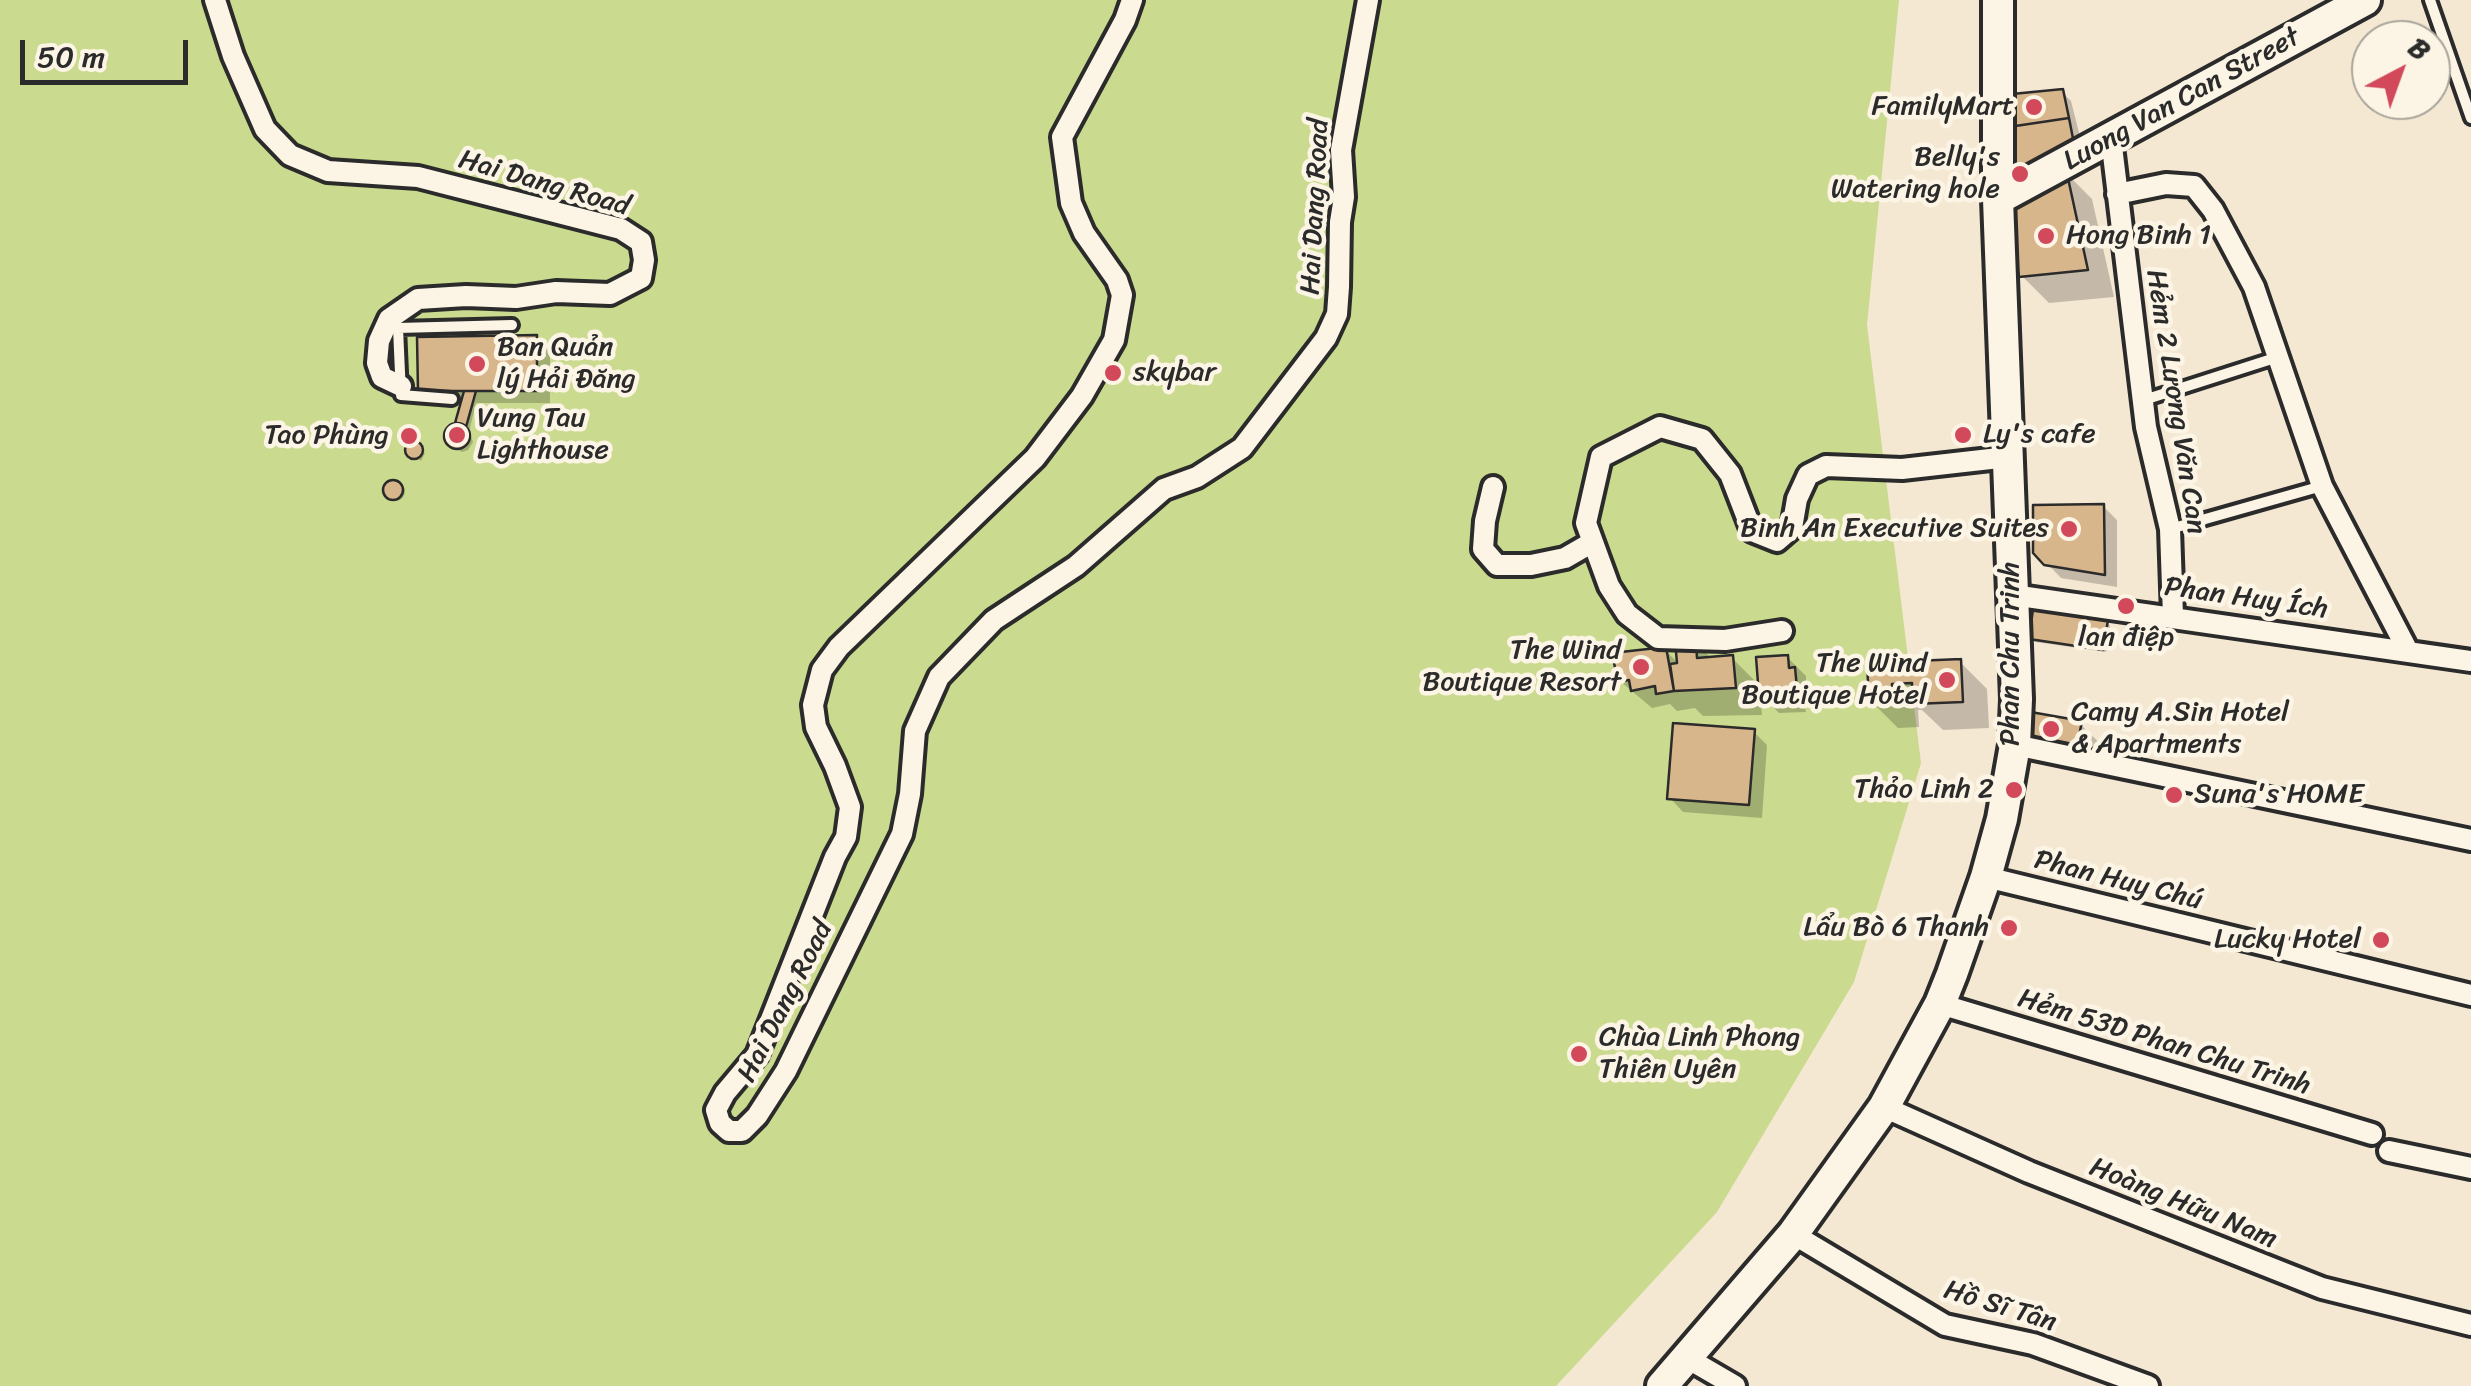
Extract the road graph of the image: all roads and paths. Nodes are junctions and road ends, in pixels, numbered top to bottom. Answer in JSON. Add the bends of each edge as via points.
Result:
{"nodes":[{"id":1,"x":216,"y":0,"type":"edge"},
{"id":2,"x":1132,"y":0,"type":"edge"},
{"id":3,"x":1368,"y":0,"type":"edge"},
{"id":4,"x":1998,"y":0,"type":"edge"},
{"id":5,"x":2365,"y":0,"type":"edge"},
{"id":6,"x":2430,"y":0,"type":"edge"},
{"id":7,"x":2471,"y":118,"type":"edge"},
{"id":8,"x":2110,"y":138,"type":"junction"},
{"id":9,"x":2117,"y":194,"type":"junction"},
{"id":10,"x":1998,"y":200,"type":"junction"},
{"id":11,"x":512,"y":325,"type":"dead end"},
{"id":12,"x":2278,"y":357,"type":"junction"},
{"id":13,"x":401,"y":386,"type":"junction"},
{"id":14,"x":452,"y":399,"type":"dead end"},
{"id":15,"x":2143,"y":400,"type":"junction"},
{"id":16,"x":2008,"y":457,"type":"junction"},
{"id":17,"x":2322,"y":486,"type":"junction"},
{"id":18,"x":1492,"y":487,"type":"dead end"},
{"id":19,"x":2170,"y":529,"type":"junction"},
{"id":20,"x":1591,"y":543,"type":"junction"},
{"id":21,"x":2013,"y":595,"type":"junction"},
{"id":22,"x":2173,"y":616,"type":"junction"},
{"id":23,"x":1782,"y":631,"type":"dead end"},
{"id":24,"x":2408,"y":651,"type":"junction"},
{"id":25,"x":2471,"y":662,"type":"edge"},
{"id":26,"x":2014,"y":745,"type":"junction"},
{"id":27,"x":2471,"y":840,"type":"edge"},
{"id":28,"x":1986,"y":877,"type":"junction"},
{"id":29,"x":2471,"y":995,"type":"edge"},
{"id":30,"x":1940,"y":1004,"type":"junction"},
{"id":31,"x":1884,"y":1107,"type":"junction"},
{"id":32,"x":2372,"y":1134,"type":"dead end"},
{"id":33,"x":2390,"y":1151,"type":"dead end"},
{"id":34,"x":2471,"y":1168,"type":"edge"},
{"id":35,"x":1793,"y":1234,"type":"junction"},
{"id":36,"x":2471,"y":1325,"type":"edge"},
{"id":37,"x":1687,"y":1358,"type":"junction"},
{"id":38,"x":1662,"y":1386,"type":"edge"},
{"id":39,"x":1735,"y":1386,"type":"edge"},
{"id":40,"x":2148,"y":1386,"type":"edge"}],
"edges":[{"from":1,"to":13,"type":"street","name":"Hai Dang Road","via":[[266,129],[290,155],[328,171],[418,177],[621,229],[641,242],[640,278],[610,294],[418,300],[388,320],[379,341],[382,377]]},
{"from":2,"to":3,"type":"street","name":"Hai Dang Road","via":[[1062,137],[1071,203],[1122,296],[1114,340],[1035,458],[838,647],[822,670],[813,705],[816,727],[850,808],[846,836],[756,1056],[716,1110],[730,1131],[742,1131],[786,1071],[902,834],[915,730],[939,677],[994,620],[1076,566],[1156,495],[1242,448],[1326,338],[1338,300],[1340,150]]},
{"from":4,"to":10,"type":"main road","name":"Phan Chu Trinh"},
{"from":5,"to":8,"type":"main road","name":"Luong Van Can Street"},
{"from":6,"to":7,"type":"lane"},
{"from":8,"to":9,"type":"street","name":"Hẻm 2 Lương Văn Can"},
{"from":8,"to":10,"type":"main road","name":"Luong Van Can Street"},
{"from":9,"to":12,"type":"street","via":[[2194,186],[2244,264]]},
{"from":9,"to":15,"type":"street","name":"Hẻm 2 Lương Văn Can"},
{"from":10,"to":16,"type":"main road","name":"Phan Chu Trinh"},
{"from":11,"to":13,"type":"lane","via":[[398,328]]},
{"from":12,"to":15,"type":"lane"},
{"from":12,"to":17,"type":"street"},
{"from":13,"to":14,"type":"lane","via":[[401,395]]},
{"from":15,"to":19,"type":"street","name":"Hẻm 2 Lương Văn Can"},
{"from":16,"to":20,"type":"street","via":[[1902,468],[1826,466],[1808,475],[1792,528],[1777,541],[1752,532],[1730,474],[1702,439],[1660,427],[1602,457],[1586,523]]},
{"from":16,"to":21,"type":"main road","name":"Phan Chu Trinh"},
{"from":17,"to":19,"type":"lane"},
{"from":17,"to":24,"type":"street"},
{"from":18,"to":20,"type":"street","via":[[1483,550],[1497,565],[1565,558]]},
{"from":19,"to":22,"type":"street","name":"Hẻm 2 Lương Văn Can"},
{"from":20,"to":23,"type":"street","via":[[1627,614],[1658,638],[1725,640]]},
{"from":21,"to":22,"type":"street","name":"Phan Huy Ích"},
{"from":21,"to":26,"type":"main road","name":"Phan Chu Trinh"},
{"from":22,"to":24,"type":"street","name":"Phan Huy Ích"},
{"from":24,"to":25,"type":"street","name":"Phan Huy Ích"},
{"from":26,"to":27,"type":"street"},
{"from":26,"to":28,"type":"main road","name":"Phan Chu Trinh"},
{"from":28,"to":29,"type":"street","name":"Phan Huy Chú"},
{"from":28,"to":30,"type":"main road","name":"Phan Chu Trinh"},
{"from":30,"to":31,"type":"main road","name":"Phan Chu Trinh"},
{"from":30,"to":32,"type":"street","name":"Hẻm 53D Phan Chu Trinh"},
{"from":31,"to":35,"type":"main road","name":"Phan Chu Trinh"},
{"from":31,"to":36,"type":"street","name":"Hoàng Hữu Nam","via":[[2322,1288]]},
{"from":33,"to":34,"type":"street"},
{"from":35,"to":37,"type":"main road","name":"Phan Chu Trinh"},
{"from":35,"to":40,"type":"street","name":"Hồ Sĩ Tân","via":[[1945,1326],[2032,1344]]},
{"from":37,"to":38,"type":"main road","name":"Phan Chu Trinh"},
{"from":37,"to":39,"type":"street"}]}
